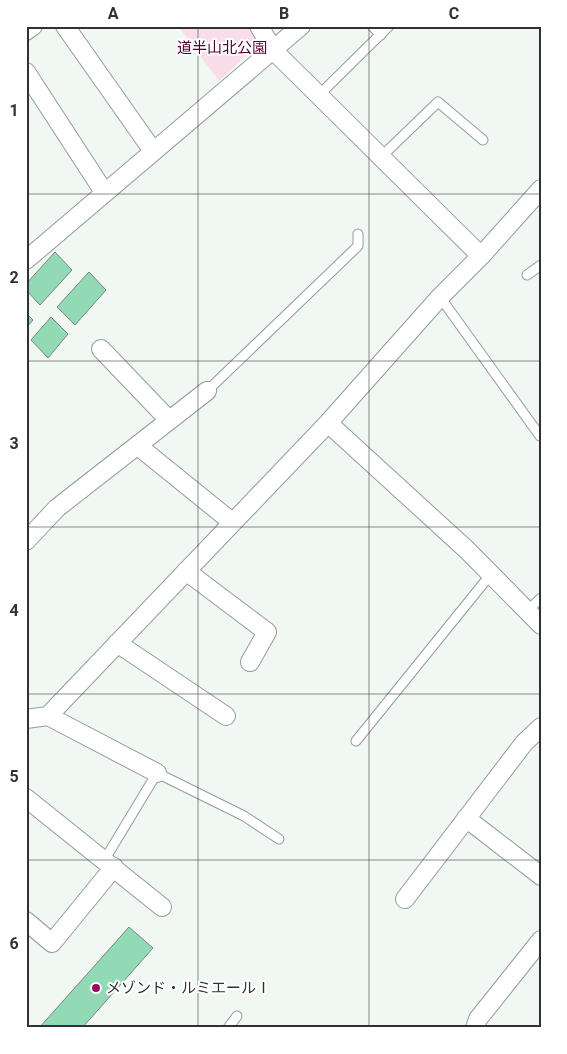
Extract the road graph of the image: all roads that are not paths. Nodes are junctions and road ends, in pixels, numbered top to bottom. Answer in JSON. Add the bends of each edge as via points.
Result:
{"nodes":[{"id":1,"x":33,"y":26,"type":"edge"},
{"id":2,"x":66,"y":26,"type":"edge"},
{"id":3,"x":259,"y":26,"type":"edge"},
{"id":4,"x":301,"y":26,"type":"edge"},
{"id":5,"x":372,"y":26,"type":"edge"},
{"id":6,"x":389,"y":26,"type":"edge"},
{"id":7,"x":26,"y":31,"type":"edge"},
{"id":8,"x":381,"y":35,"type":"junction"},
{"id":9,"x":273,"y":50,"type":"junction"},
{"id":10,"x":26,"y":72,"type":"edge"},
{"id":11,"x":319,"y":95,"type":"junction"},
{"id":12,"x":483,"y":140,"type":"dead end"},
{"id":13,"x":153,"y":151,"type":"junction"},
{"id":14,"x":382,"y":156,"type":"junction"},
{"id":15,"x":541,"y":189,"type":"edge"},
{"id":16,"x":104,"y":192,"type":"junction"},
{"id":17,"x":358,"y":234,"type":"dead end"},
{"id":18,"x":481,"y":256,"type":"junction"},
{"id":19,"x":26,"y":260,"type":"edge"},
{"id":20,"x":541,"y":265,"type":"edge"},
{"id":21,"x":527,"y":275,"type":"dead end"},
{"id":22,"x":440,"y":297,"type":"junction"},
{"id":23,"x":101,"y":349,"type":"dead end"},
{"id":24,"x":207,"y":391,"type":"joint"},
{"id":25,"x":169,"y":420,"type":"junction"},
{"id":26,"x":328,"y":423,"type":"junction"},
{"id":27,"x":540,"y":436,"type":"edge"},
{"id":28,"x":138,"y":446,"type":"junction"},
{"id":29,"x":232,"y":522,"type":"junction"},
{"id":30,"x":26,"y":541,"type":"edge"},
{"id":31,"x":186,"y":571,"type":"junction"},
{"id":32,"x":491,"y":574,"type":"junction"},
{"id":33,"x":541,"y":598,"type":"edge"},
{"id":34,"x":528,"y":610,"type":"junction"},
{"id":35,"x":541,"y":625,"type":"edge"},
{"id":36,"x":117,"y":643,"type":"junction"},
{"id":37,"x":250,"y":662,"type":"dead end"},
{"id":38,"x":48,"y":716,"type":"junction"},
{"id":39,"x":226,"y":716,"type":"dead end"},
{"id":40,"x":26,"y":718,"type":"edge"},
{"id":41,"x":541,"y":727,"type":"edge"},
{"id":42,"x":356,"y":740,"type":"dead end"},
{"id":43,"x":157,"y":773,"type":"junction"},
{"id":44,"x":26,"y":798,"type":"edge"},
{"id":45,"x":466,"y":818,"type":"junction"},
{"id":46,"x":279,"y":839,"type":"dead end"},
{"id":47,"x":110,"y":863,"type":"junction"},
{"id":48,"x":541,"y":876,"type":"edge"},
{"id":49,"x":405,"y":899,"type":"dead end"},
{"id":50,"x":162,"y":907,"type":"dead end"},
{"id":51,"x":26,"y":921,"type":"edge"},
{"id":52,"x":540,"y":944,"type":"edge"},
{"id":53,"x":238,"y":1016,"type":"dead end"},
{"id":54,"x":228,"y":1028,"type":"edge"},
{"id":55,"x":475,"y":1028,"type":"edge"}],
"edges":[{"from":1,"to":7,"type":"street"},
{"from":2,"to":13,"type":"street"},
{"from":3,"to":9,"type":"street"},
{"from":4,"to":9,"type":"street"},
{"from":5,"to":8,"type":"lane"},
{"from":6,"to":8,"type":"lane"},
{"from":8,"to":11,"type":"lane"},
{"from":9,"to":11,"type":"street"},
{"from":9,"to":13,"type":"street"},
{"from":10,"to":16,"type":"street"},
{"from":11,"to":14,"type":"street"},
{"from":12,"to":14,"type":"lane","via":[[438,102]]},
{"from":13,"to":16,"type":"street"},
{"from":14,"to":18,"type":"street"},
{"from":15,"to":18,"type":"street"},
{"from":16,"to":19,"type":"street"},
{"from":17,"to":24,"type":"lane","via":[[358,246]]},
{"from":18,"to":22,"type":"street"},
{"from":20,"to":21,"type":"lane"},
{"from":22,"to":26,"type":"street"},
{"from":22,"to":27,"type":"lane"},
{"from":23,"to":25,"type":"street"},
{"from":24,"to":25,"type":"street"},
{"from":25,"to":28,"type":"street"},
{"from":26,"to":29,"type":"street"},
{"from":26,"to":32,"type":"street"},
{"from":28,"to":29,"type":"street"},
{"from":28,"to":30,"type":"street","via":[[57,508]]},
{"from":29,"to":31,"type":"street"},
{"from":31,"to":36,"type":"street"},
{"from":31,"to":37,"type":"street","via":[[267,632]]},
{"from":32,"to":34,"type":"street"},
{"from":32,"to":42,"type":"lane"},
{"from":33,"to":34,"type":"lane"},
{"from":34,"to":35,"type":"street"},
{"from":36,"to":38,"type":"street"},
{"from":36,"to":39,"type":"street"},
{"from":38,"to":40,"type":"street"},
{"from":38,"to":43,"type":"street"},
{"from":41,"to":45,"type":"street","via":[[524,743]]},
{"from":43,"to":46,"type":"lane","via":[[244,816]]},
{"from":43,"to":47,"type":"lane"},
{"from":44,"to":47,"type":"street"},
{"from":45,"to":48,"type":"street"},
{"from":45,"to":49,"type":"street"},
{"from":47,"to":50,"type":"street"},
{"from":47,"to":51,"type":"street","via":[[52,943]]},
{"from":52,"to":55,"type":"street","via":[[478,1019]]},
{"from":53,"to":54,"type":"lane"}]}
